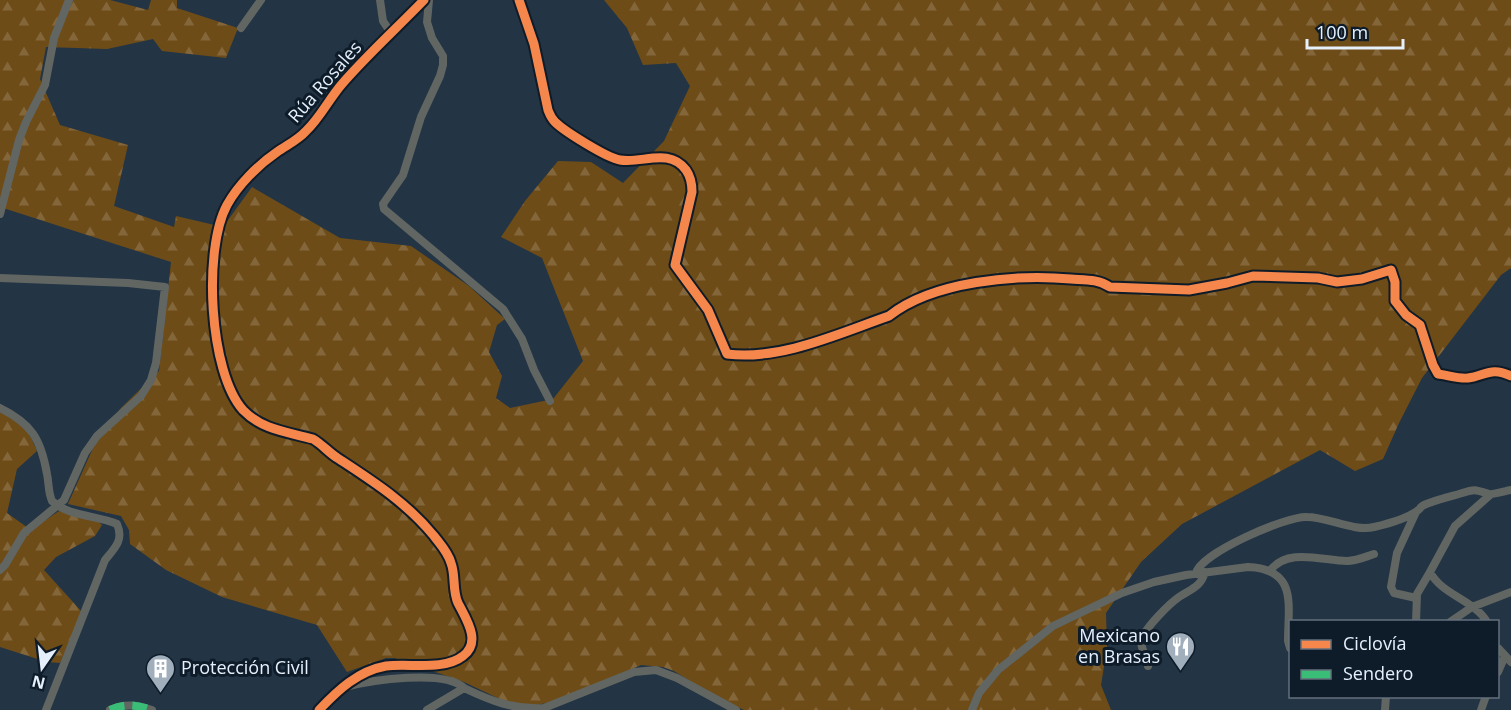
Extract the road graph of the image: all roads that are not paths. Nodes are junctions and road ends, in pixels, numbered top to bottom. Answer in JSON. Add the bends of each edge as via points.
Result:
{"nodes":[{"id":1,"x":69,"y":0,"type":"edge"},
{"id":2,"x":261,"y":0,"type":"edge"},
{"id":3,"x":380,"y":0,"type":"edge"},
{"id":4,"x":424,"y":0,"type":"edge"},
{"id":5,"x":429,"y":0,"type":"edge"},
{"id":6,"x":519,"y":0,"type":"edge"},
{"id":7,"x":241,"y":28,"type":"dead end"},
{"id":8,"x":391,"y":33,"type":"junction"},
{"id":9,"x":692,"y":183,"type":"dead end"},
{"id":10,"x":0,"y":214,"type":"edge"},
{"id":11,"x":0,"y":278,"type":"edge"},
{"id":12,"x":550,"y":401,"type":"dead end"},
{"id":13,"x":0,"y":408,"type":"edge"},
{"id":14,"x":1511,"y":490,"type":"edge"},
{"id":15,"x":1490,"y":495,"type":"junction"},
{"id":16,"x":58,"y":507,"type":"junction"},
{"id":17,"x":1416,"y":512,"type":"junction"},
{"id":18,"x":1374,"y":554,"type":"dead end"},
{"id":19,"x":0,"y":570,"type":"edge"},
{"id":20,"x":1270,"y":571,"type":"junction"},
{"id":21,"x":1205,"y":572,"type":"junction"},
{"id":22,"x":1430,"y":572,"type":"junction"},
{"id":23,"x":1196,"y":573,"type":"junction"},
{"id":24,"x":1511,"y":592,"type":"edge"},
{"id":25,"x":1416,"y":598,"type":"junction"},
{"id":26,"x":1472,"y":607,"type":"junction"},
{"id":27,"x":1416,"y":620,"type":"edge"},
{"id":28,"x":1452,"y":620,"type":"edge"},
{"id":29,"x":1486,"y":620,"type":"edge"},
{"id":30,"x":1289,"y":644,"type":"edge"},
{"id":31,"x":1148,"y":666,"type":"dead end"},
{"id":32,"x":342,"y":688,"type":"junction"},
{"id":33,"x":464,"y":688,"type":"junction"},
{"id":34,"x":46,"y":710,"type":"edge"},
{"id":35,"x":110,"y":710,"type":"edge"},
{"id":36,"x":152,"y":710,"type":"edge"},
{"id":37,"x":319,"y":710,"type":"edge"},
{"id":38,"x":427,"y":710,"type":"edge"},
{"id":39,"x":736,"y":710,"type":"edge"},
{"id":40,"x":972,"y":710,"type":"edge"}],
"edges":[{"from":1,"to":10,"type":"street","via":[[54,38],[45,84],[20,140]]},
{"from":2,"to":7,"type":"street"},
{"from":3,"to":8,"type":"street","via":[[383,21]]},
{"from":4,"to":8,"type":"street","name":"Rúa Rosales"},
{"from":5,"to":12,"type":"street","via":[[428,22],[443,64],[403,175],[383,204],[384,209],[503,309],[522,339]]},
{"from":6,"to":9,"type":"street","via":[[552,119],[619,160],[668,157],[677,161]]},
{"from":8,"to":32,"type":"street","name":"Rúa Rosales","via":[[343,83],[305,133],[258,168],[237,190],[221,216],[213,267],[219,354],[225,380],[244,412],[268,428],[319,443],[395,496],[420,519],[452,563],[456,598],[471,632],[468,650],[446,664],[386,666],[361,674]]},
{"from":11,"to":16,"type":"street","via":[[165,287],[151,380],[141,396],[97,436]]},
{"from":13,"to":16,"type":"street","via":[[31,429],[42,453],[49,495]]},
{"from":14,"to":15,"type":"street"},
{"from":15,"to":17,"type":"street","via":[[1473,490]]},
{"from":15,"to":22,"type":"street","via":[[1455,526]]},
{"from":16,"to":19,"type":"street","via":[[24,533]]},
{"from":16,"to":34,"type":"street","via":[[109,520],[117,524],[120,532],[118,544],[105,560]]},
{"from":17,"to":23,"type":"street","via":[[1367,528],[1299,518],[1255,532],[1204,562]]},
{"from":17,"to":25,"type":"street","via":[[1397,553],[1391,587],[1394,593]]},
{"from":18,"to":20,"type":"street","via":[[1350,561],[1303,557],[1279,563]]},
{"from":20,"to":21,"type":"street","via":[[1248,567]]},
{"from":20,"to":30,"type":"street","via":[[1289,593]]},
{"from":21,"to":23,"type":"street"},
{"from":21,"to":31,"type":"street","via":[[1200,584],[1167,608],[1143,636]]},
{"from":22,"to":25,"type":"street"},
{"from":22,"to":26,"type":"street","via":[[1443,587]]},
{"from":23,"to":40,"type":"street","via":[[1130,590],[1053,626],[998,670],[979,693]]},
{"from":24,"to":26,"type":"street"},
{"from":25,"to":27,"type":"street"},
{"from":26,"to":28,"type":"street"},
{"from":26,"to":29,"type":"street"},
{"from":32,"to":33,"type":"street","via":[[416,677],[442,679]]},
{"from":32,"to":37,"type":"street","name":"Rúa Rosales"},
{"from":33,"to":38,"type":"street"},
{"from":33,"to":39,"type":"street","via":[[501,706],[532,710],[634,672],[656,670]]},
{"from":35,"to":36,"type":"street","via":[[122,705]]}]}
